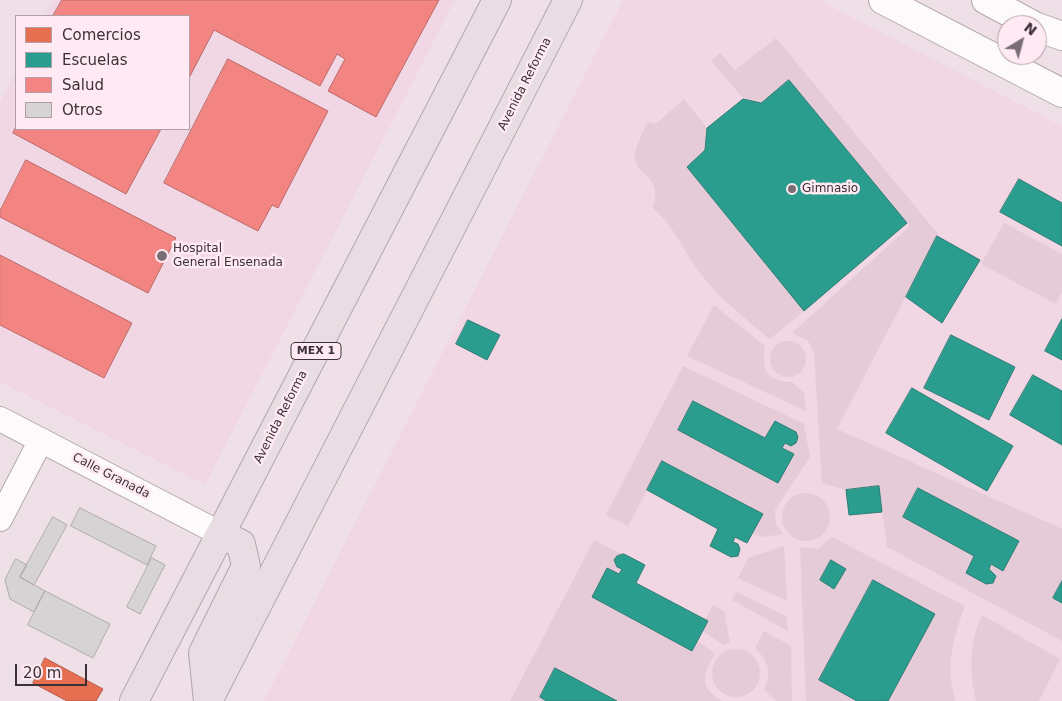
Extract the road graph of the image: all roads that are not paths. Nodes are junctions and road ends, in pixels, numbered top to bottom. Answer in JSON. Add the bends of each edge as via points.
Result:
{"nodes":[{"id":1,"x":497,"y":0,"type":"edge"},
{"id":2,"x":568,"y":0,"type":"edge"},
{"id":3,"x":883,"y":0,"type":"edge"},
{"id":4,"x":986,"y":0,"type":"edge"},
{"id":5,"x":1014,"y":15,"type":"edge"},
{"id":6,"x":1047,"y":31,"type":"edge"},
{"id":7,"x":1062,"y":36,"type":"edge"},
{"id":8,"x":1062,"y":93,"type":"edge"},
{"id":9,"x":0,"y":419,"type":"edge"},
{"id":10,"x":41,"y":440,"type":"junction"},
{"id":11,"x":0,"y":519,"type":"edge"},
{"id":12,"x":221,"y":534,"type":"junction"},
{"id":13,"x":134,"y":701,"type":"edge"},
{"id":14,"x":208,"y":701,"type":"edge"}],
"edges":[{"from":1,"to":12,"type":"highway","name":"Avenida Reforma","number":"MEX 1"},
{"from":2,"to":14,"type":"highway","name":"Avenida Reforma"},
{"from":3,"to":8,"type":"main road"},
{"from":4,"to":5,"type":"main road"},
{"from":6,"to":7,"type":"main road"},
{"from":9,"to":10,"type":"street","name":"Calle Granada"},
{"from":10,"to":11,"type":"street"},
{"from":10,"to":12,"type":"street","name":"Calle Granada"},
{"from":12,"to":13,"type":"highway","name":"Avenida Reforma","number":"MEX 1"},
{"from":12,"to":14,"type":"highway","via":[[241,544],[246,566],[203,652]]}]}
